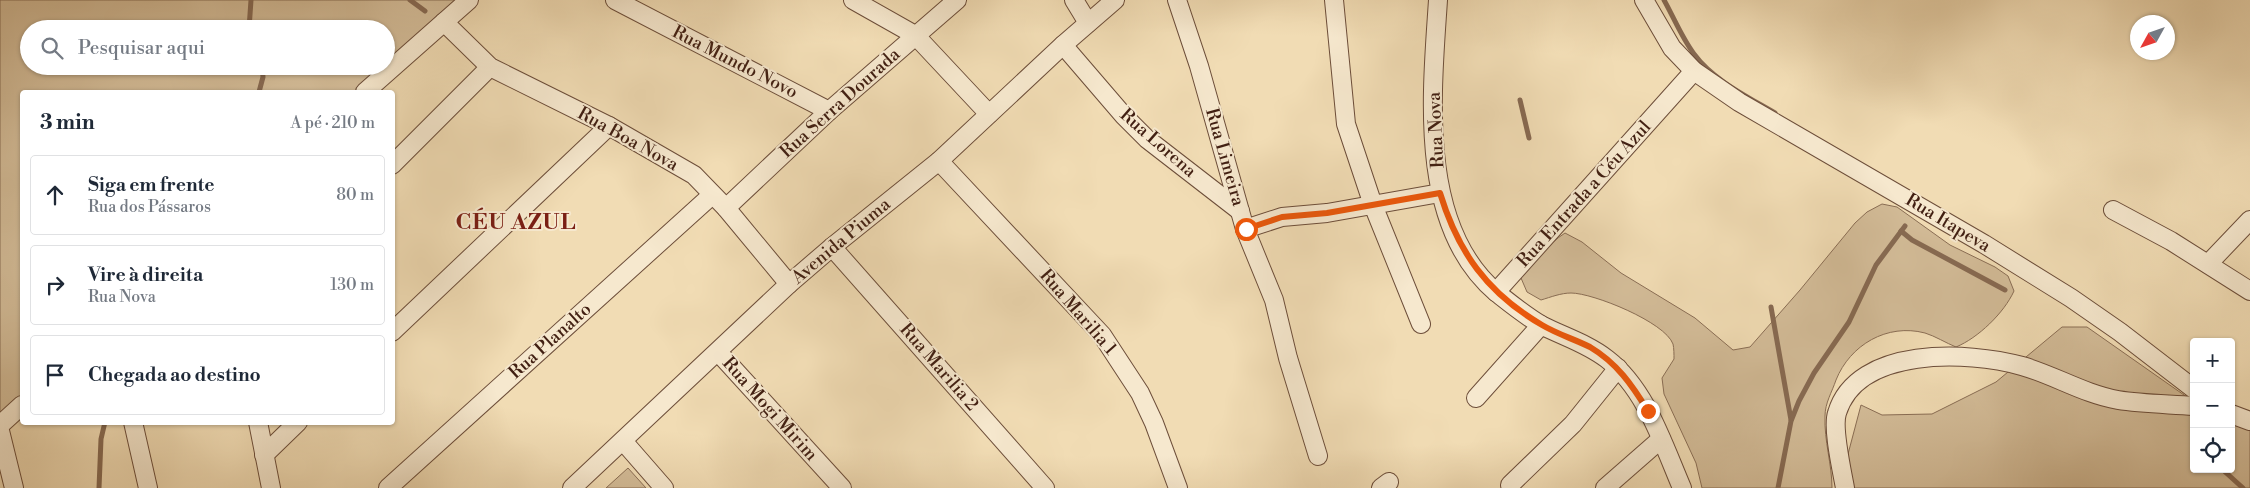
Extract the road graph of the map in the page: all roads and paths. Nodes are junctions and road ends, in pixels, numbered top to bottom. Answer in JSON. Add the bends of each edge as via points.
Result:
{"nodes":[{"id":1,"x":469,"y":0,"type":"edge"},
{"id":2,"x":615,"y":0,"type":"edge"},
{"id":3,"x":853,"y":0,"type":"edge"},
{"id":4,"x":957,"y":0,"type":"edge"},
{"id":5,"x":1074,"y":0,"type":"edge"},
{"id":6,"x":1115,"y":0,"type":"edge"},
{"id":7,"x":1177,"y":0,"type":"edge"},
{"id":8,"x":1334,"y":0,"type":"edge"},
{"id":9,"x":1438,"y":0,"type":"edge"},
{"id":10,"x":1644,"y":0,"type":"edge"},
{"id":11,"x":444,"y":22,"type":"junction"},
{"id":12,"x":1088,"y":23,"type":"junction"},
{"id":13,"x":915,"y":35,"type":"junction"},
{"id":14,"x":1063,"y":45,"type":"junction"},
{"id":15,"x":395,"y":65,"type":"edge"},
{"id":16,"x":490,"y":67,"type":"junction"},
{"id":17,"x":1694,"y":70,"type":"junction"},
{"id":18,"x":384,"y":75,"type":"edge"},
{"id":19,"x":367,"y":90,"type":"edge"},
{"id":20,"x":829,"y":111,"type":"junction"},
{"id":21,"x":989,"y":114,"type":"junction"},
{"id":22,"x":609,"y":126,"type":"junction"},
{"id":23,"x":939,"y":161,"type":"junction"},
{"id":24,"x":395,"y":162,"type":"edge"},
{"id":25,"x":1440,"y":193,"type":"junction"},
{"id":26,"x":712,"y":195,"type":"junction"},
{"id":27,"x":1373,"y":205,"type":"junction"},
{"id":28,"x":726,"y":208,"type":"junction"},
{"id":29,"x":2113,"y":210,"type":"dead end"},
{"id":30,"x":1240,"y":211,"type":"junction"},
{"id":31,"x":2250,"y":220,"type":"edge"},
{"id":32,"x":1246,"y":229,"type":"junction"},
{"id":33,"x":832,"y":247,"type":"junction"},
{"id":34,"x":2208,"y":264,"type":"junction"},
{"id":35,"x":789,"y":284,"type":"junction"},
{"id":36,"x":2250,"y":291,"type":"edge"},
{"id":37,"x":1496,"y":292,"type":"junction"},
{"id":38,"x":1421,"y":324,"type":"dead end"},
{"id":39,"x":1541,"y":325,"type":"junction"},
{"id":40,"x":395,"y":329,"type":"edge"},
{"id":41,"x":718,"y":352,"type":"junction"},
{"id":42,"x":1618,"y":368,"type":"junction"},
{"id":43,"x":2190,"y":387,"type":"edge"},
{"id":44,"x":1476,"y":398,"type":"dead end"},
{"id":45,"x":2190,"y":406,"type":"edge"},
{"id":46,"x":20,"y":407,"type":"edge"},
{"id":47,"x":2235,"y":415,"type":"edge"},
{"id":48,"x":2250,"y":421,"type":"edge"},
{"id":49,"x":0,"y":425,"type":"edge"},
{"id":50,"x":134,"y":425,"type":"edge"},
{"id":51,"x":259,"y":425,"type":"edge"},
{"id":52,"x":295,"y":425,"type":"edge"},
{"id":53,"x":0,"y":431,"type":"edge"},
{"id":54,"x":1661,"y":439,"type":"junction"},
{"id":55,"x":623,"y":441,"type":"junction"},
{"id":56,"x":264,"y":455,"type":"junction"},
{"id":57,"x":1318,"y":456,"type":"dead end"},
{"id":58,"x":1510,"y":485,"type":"dead end"},
{"id":59,"x":14,"y":488,"type":"edge"},
{"id":60,"x":148,"y":488,"type":"edge"},
{"id":61,"x":271,"y":488,"type":"edge"},
{"id":62,"x":388,"y":488,"type":"edge"},
{"id":63,"x":572,"y":488,"type":"edge"},
{"id":64,"x":664,"y":488,"type":"edge"},
{"id":65,"x":842,"y":488,"type":"edge"},
{"id":66,"x":1045,"y":488,"type":"edge"},
{"id":67,"x":1178,"y":488,"type":"edge"},
{"id":68,"x":1605,"y":488,"type":"edge"},
{"id":69,"x":1682,"y":488,"type":"edge"},
{"id":70,"x":1845,"y":488,"type":"edge"}],
"edges":[{"from":1,"to":11,"type":"street"},
{"from":2,"to":20,"type":"street","name":"Rua Mundo Novo"},
{"from":3,"to":13,"type":"street"},
{"from":4,"to":13,"type":"street","name":"Rua Serra Dourada"},
{"from":5,"to":12,"type":"street"},
{"from":6,"to":12,"type":"street","name":"Avenida Piuma"},
{"from":7,"to":30,"type":"street","name":"Rua Limeira"},
{"from":8,"to":27,"type":"street","via":[[1346,124]]},
{"from":9,"to":25,"type":"street","name":"Rua Nova","via":[[1432,90]]},
{"from":10,"to":17,"type":"street","name":"Rua Itapeva","via":[[1672,48]]},
{"from":11,"to":15,"type":"street"},
{"from":11,"to":16,"type":"street","name":"Rua Boa Nova"},
{"from":12,"to":14,"type":"street","name":"Avenida Piuma"},
{"from":13,"to":20,"type":"street","name":"Rua Serra Dourada"},
{"from":13,"to":21,"type":"street"},
{"from":14,"to":21,"type":"street","name":"Avenida Piuma"},
{"from":14,"to":30,"type":"street","name":"Rua Lorena","via":[[1147,139]]},
{"from":16,"to":22,"type":"street","name":"Rua Boa Nova"},
{"from":16,"to":24,"type":"street"},
{"from":17,"to":37,"type":"street","name":"Rua Entrada a Céu Azul"},
{"from":17,"to":43,"type":"street","name":"Rua Itapeva","via":[[1739,102],[2071,298]]},
{"from":18,"to":19,"type":"street"},
{"from":20,"to":28,"type":"street","name":"Rua Serra Dourada"},
{"from":21,"to":23,"type":"street","name":"Avenida Piuma"},
{"from":22,"to":26,"type":"street","name":"Rua Boa Nova","via":[[694,175]]},
{"from":22,"to":40,"type":"street"},
{"from":23,"to":33,"type":"street","name":"Avenida Piuma"},
{"from":23,"to":67,"type":"street","name":"Rua Marilia 1","via":[[1102,335],[1140,393]]},
{"from":25,"to":27,"type":"street"},
{"from":25,"to":37,"type":"street","name":"Rua Nova","via":[[1459,244]]},
{"from":26,"to":28,"type":"street","name":"Rua Boa Nova"},
{"from":26,"to":62,"type":"street","name":"Rua Planalto"},
{"from":27,"to":32,"type":"street","via":[[1282,217]]},
{"from":27,"to":38,"type":"street"},
{"from":28,"to":35,"type":"street","name":"Rua Boa Nova"},
{"from":29,"to":34,"type":"street"},
{"from":30,"to":32,"type":"street","name":"Rua Limeira"},
{"from":31,"to":34,"type":"street"},
{"from":32,"to":57,"type":"street","name":"Rua Limeira","via":[[1274,300]]},
{"from":33,"to":35,"type":"street","name":"Avenida Piuma"},
{"from":33,"to":66,"type":"street","name":"Rua Marilia 2"},
{"from":34,"to":36,"type":"street"},
{"from":35,"to":41,"type":"street","name":"Avenida Piuma"},
{"from":37,"to":39,"type":"street","name":"Rua Nova"},
{"from":39,"to":42,"type":"street","name":"Rua Nova","via":[[1590,348]]},
{"from":39,"to":44,"type":"street"},
{"from":41,"to":55,"type":"street","name":"Avenida Piuma"},
{"from":41,"to":65,"type":"street","name":"Rua Mogi Mirim"},
{"from":42,"to":54,"type":"street","name":"Rua Nova","via":[[1648,411]]},
{"from":42,"to":58,"type":"street","via":[[1573,424]]},
{"from":45,"to":70,"type":"street","via":[[2118,400],[2079,389],[2022,366],[1984,359],[1916,359],[1888,365],[1860,378],[1843,396],[1836,415]]},
{"from":46,"to":49,"type":"street"},
{"from":47,"to":48,"type":"street"},
{"from":50,"to":60,"type":"street"},
{"from":51,"to":56,"type":"street"},
{"from":52,"to":56,"type":"street"},
{"from":53,"to":59,"type":"street"},
{"from":54,"to":68,"type":"street"},
{"from":54,"to":69,"type":"street","name":"Rua Nova"},
{"from":55,"to":63,"type":"street","name":"Avenida Piuma"},
{"from":55,"to":64,"type":"street"},
{"from":56,"to":61,"type":"street"}]}
